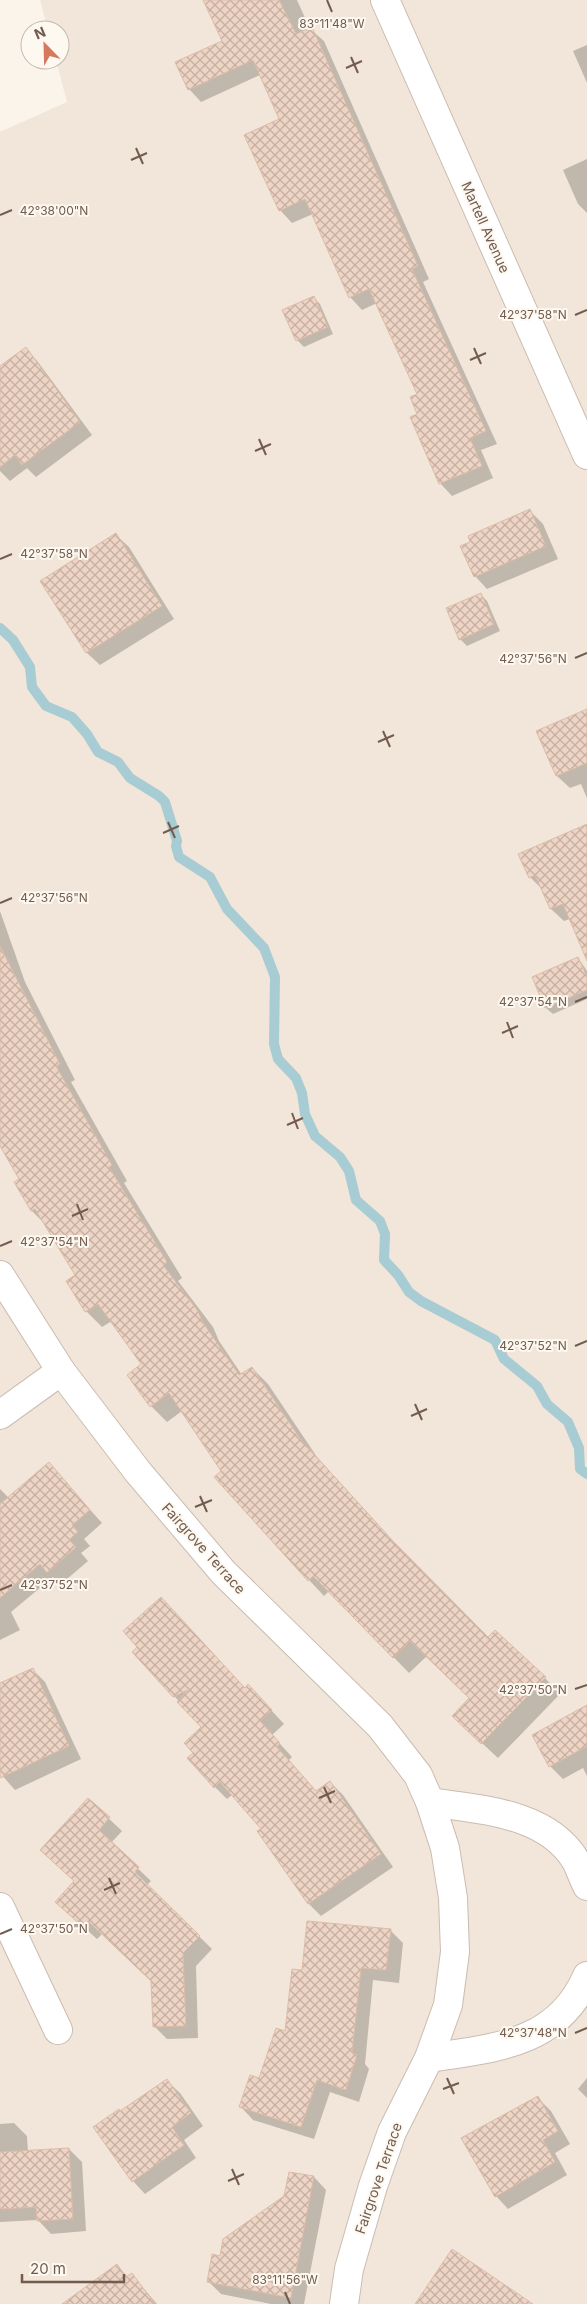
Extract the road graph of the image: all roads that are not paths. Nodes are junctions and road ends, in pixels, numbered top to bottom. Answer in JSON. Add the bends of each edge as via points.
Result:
{"nodes":[{"id":1,"x":385,"y":0,"type":"edge"},
{"id":2,"x":587,"y":454,"type":"edge"},
{"id":3,"x":0,"y":1275,"type":"edge"},
{"id":4,"x":61,"y":1371,"type":"junction"},
{"id":5,"x":0,"y":1415,"type":"edge"},
{"id":6,"x":430,"y":1802,"type":"junction"},
{"id":7,"x":587,"y":1886,"type":"edge"},
{"id":8,"x":0,"y":1908,"type":"edge"},
{"id":9,"x":587,"y":1976,"type":"edge"},
{"id":10,"x":58,"y":2030,"type":"dead end"},
{"id":11,"x":429,"y":2058,"type":"junction"},
{"id":12,"x":344,"y":2304,"type":"edge"}],
"edges":[{"from":1,"to":2,"type":"street","name":"Martell Avenue"},
{"from":3,"to":4,"type":"street","name":"Fairgrove Terrace"},
{"from":4,"to":5,"type":"street"},
{"from":4,"to":6,"type":"street","name":"Fairgrove Terrace","via":[[138,1472],[223,1572],[380,1726],[418,1775]]},
{"from":6,"to":7,"type":"street","via":[[502,1814],[533,1824],[558,1841],[570,1854]]},
{"from":6,"to":11,"type":"street","name":"Fairgrove Terrace","via":[[445,1848],[453,1898],[455,1952],[448,2005]]},
{"from":8,"to":10,"type":"street"},
{"from":9,"to":11,"type":"street","via":[[568,2008],[546,2028],[521,2041]]},
{"from":11,"to":12,"type":"street","name":"Fairgrove Terrace","via":[[392,2132],[373,2186],[350,2269]]}]}
